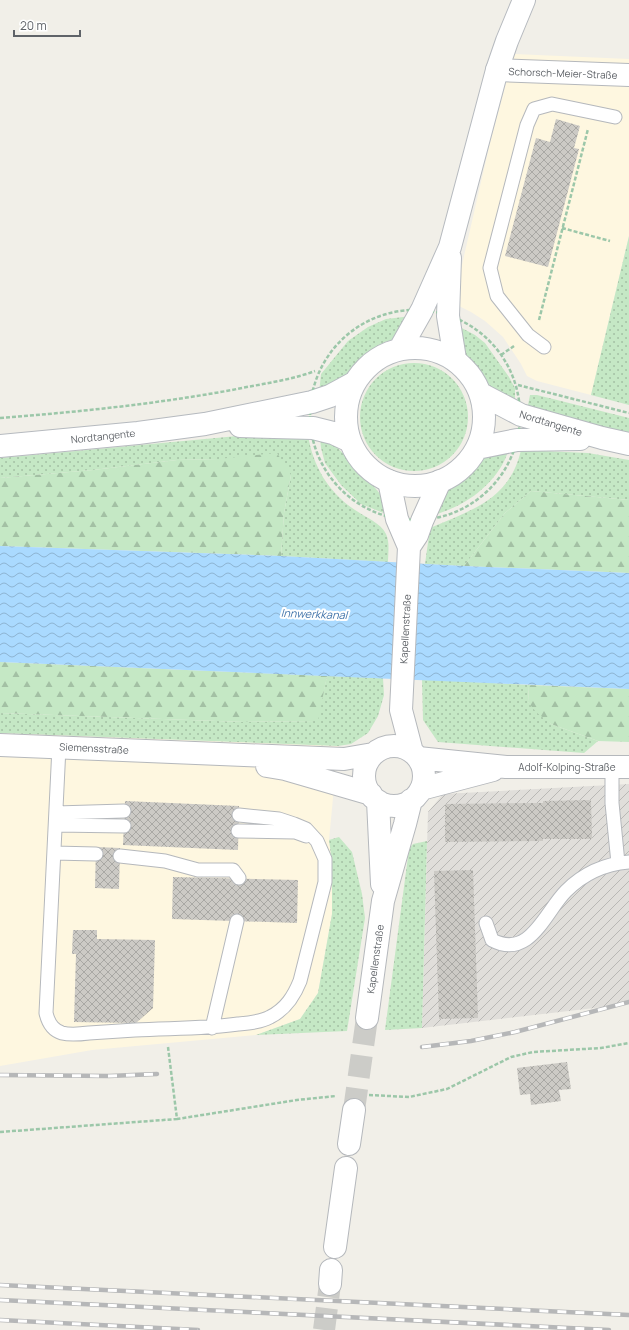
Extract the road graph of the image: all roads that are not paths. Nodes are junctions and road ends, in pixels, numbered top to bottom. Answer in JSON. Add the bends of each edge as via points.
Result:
{"nodes":[{"id":1,"x":524,"y":0,"type":"edge"},
{"id":2,"x":497,"y":70,"type":"junction"},
{"id":3,"x":629,"y":75,"type":"edge"},
{"id":4,"x":615,"y":117,"type":"dead end"},
{"id":5,"x":450,"y":247,"type":"junction"},
{"id":6,"x":544,"y":347,"type":"dead end"},
{"id":7,"x":400,"y":349,"type":"junction"},
{"id":8,"x":454,"y":360,"type":"junction"},
{"id":9,"x":354,"y":383,"type":"junction"},
{"id":10,"x":481,"y":394,"type":"junction"},
{"id":11,"x":205,"y":424,"type":"junction"},
{"id":12,"x":602,"y":438,"type":"junction"},
{"id":13,"x":350,"y":441,"type":"junction"},
{"id":14,"x":629,"y":444,"type":"edge"},
{"id":15,"x":0,"y":446,"type":"edge"},
{"id":16,"x":477,"y":448,"type":"junction"},
{"id":17,"x":389,"y":481,"type":"junction"},
{"id":18,"x":440,"y":481,"type":"junction"},
{"id":19,"x":409,"y":547,"type":"junction"},
{"id":20,"x":401,"y":710,"type":"junction"},
{"id":21,"x":0,"y":745,"type":"edge"},
{"id":22,"x":59,"y":747,"type":"junction"},
{"id":23,"x":378,"y":751,"type":"junction"},
{"id":24,"x":189,"y":753,"type":"junction"},
{"id":25,"x":415,"y":755,"type":"junction"},
{"id":26,"x":506,"y":767,"type":"junction"},
{"id":27,"x":620,"y":767,"type":"edge"},
{"id":28,"x":416,"y":795,"type":"junction"},
{"id":29,"x":374,"y":798,"type":"junction"},
{"id":30,"x":124,"y":811,"type":"dead end"},
{"id":31,"x":239,"y":815,"type":"dead end"},
{"id":32,"x":56,"y":819,"type":"junction"},
{"id":33,"x":124,"y":826,"type":"dead end"},
{"id":34,"x":238,"y":831,"type":"dead end"},
{"id":35,"x":317,"y":841,"type":"junction"},
{"id":36,"x":54,"y":853,"type":"junction"},
{"id":37,"x":96,"y":854,"type":"dead end"},
{"id":38,"x":120,"y":856,"type":"dead end"},
{"id":39,"x":623,"y":863,"type":"edge"},
{"id":40,"x":239,"y":878,"type":"dead end"},
{"id":41,"x":383,"y":901,"type":"junction"},
{"id":42,"x":237,"y":921,"type":"dead end"},
{"id":43,"x":486,"y":923,"type":"dead end"},
{"id":44,"x":367,"y":1018,"type":"tunnel mouth"},
{"id":45,"x":212,"y":1028,"type":"junction"},
{"id":46,"x":360,"y":1102,"type":"tunnel mouth"},
{"id":47,"x":349,"y":1144,"type":"dead end"},
{"id":48,"x":346,"y":1168,"type":"dead end"},
{"id":49,"x":335,"y":1247,"type":"dead end"}],
"edges":[{"from":1,"to":2,"type":"street"},
{"from":2,"to":3,"type":"street","name":"Schorsch-Meier-Straße"},
{"from":2,"to":5,"type":"street"},
{"from":4,"to":6,"type":"lane","via":[[552,104],[534,109],[527,126],[490,268],[497,296],[516,322]]},
{"from":5,"to":7,"type":"street","via":[[422,310]]},
{"from":5,"to":8,"type":"street","via":[[448,316]]},
{"from":7,"to":8,"type":"street","name":"Nordtangente","via":[[423,347],[445,354]]},
{"from":7,"to":9,"type":"street","name":"Nordtangente","via":[[373,361]]},
{"from":8,"to":10,"type":"street","name":"Nordtangente","via":[[473,378]]},
{"from":9,"to":11,"type":"street","name":"Nordtangente","via":[[312,402]]},
{"from":9,"to":13,"type":"street","name":"Nordtangente","via":[[346,412]]},
{"from":10,"to":12,"type":"street","name":"Nordtangente","via":[[521,415]]},
{"from":10,"to":16,"type":"street","name":"Nordtangente","via":[[484,421]]},
{"from":11,"to":13,"type":"street","name":"Nordtangente","via":[[313,428]]},
{"from":11,"to":15,"type":"street","name":"Nordtangente"},
{"from":12,"to":14,"type":"street","name":"Nordtangente"},
{"from":12,"to":16,"type":"street","name":"Nordtangente","via":[[517,440]]},
{"from":13,"to":17,"type":"street","name":"Nordtangente","via":[[365,465]]},
{"from":16,"to":18,"type":"street","name":"Nordtangente","via":[[458,471]]},
{"from":17,"to":18,"type":"street","name":"Nordtangente","via":[[414,486]]},
{"from":17,"to":19,"type":"street","name":"Kapellenstraße","via":[[397,519]]},
{"from":18,"to":19,"type":"street","name":"Kapellenstraße","via":[[417,535]]},
{"from":19,"to":20,"type":"street","name":"Kapellenstraße"},
{"from":20,"to":23,"type":"street","name":"Kapellenstraße"},
{"from":20,"to":25,"type":"street","name":"Kapellenstraße"},
{"from":21,"to":22,"type":"street","name":"Siemensstraße"},
{"from":22,"to":24,"type":"street","name":"Siemensstraße"},
{"from":22,"to":32,"type":"lane"},
{"from":23,"to":24,"type":"street","name":"Siemensstraße","via":[[344,759]]},
{"from":23,"to":25,"type":"street","via":[[398,746]]},
{"from":23,"to":29,"type":"street","via":[[368,761],[364,774],[366,787]]},
{"from":24,"to":29,"type":"street","name":"Siemensstraße","via":[[285,769]]},
{"from":25,"to":26,"type":"street","name":"Adolf-Kolping-Straße"},
{"from":25,"to":28,"type":"street","via":[[424,773],[424,781]]},
{"from":26,"to":27,"type":"street","name":"Adolf-Kolping-Straße"},
{"from":26,"to":28,"type":"street","name":"Adolf-Kolping-Straße"},
{"from":27,"to":39,"type":"lane","via":[[612,803]]},
{"from":28,"to":29,"type":"street","via":[[403,804],[394,806]]},
{"from":28,"to":41,"type":"street","name":"Kapellenstraße"},
{"from":29,"to":41,"type":"street","name":"Kapellenstraße"},
{"from":30,"to":32,"type":"lane"},
{"from":31,"to":35,"type":"lane","via":[[294,824],[306,829]]},
{"from":32,"to":33,"type":"lane"},
{"from":32,"to":36,"type":"lane"},
{"from":34,"to":35,"type":"lane","via":[[295,832]]},
{"from":35,"to":45,"type":"lane","via":[[325,859],[325,882],[296,992],[280,1012],[269,1018]]},
{"from":36,"to":37,"type":"lane"},
{"from":36,"to":45,"type":"lane","via":[[46,1013],[48,1022],[54,1029],[62,1033],[78,1034],[165,1028]]},
{"from":38,"to":40,"type":"lane","via":[[165,861],[198,870],[233,870]]},
{"from":39,"to":43,"type":"lane","via":[[600,868],[584,876],[565,892],[532,935],[519,943],[510,945],[492,940]]},
{"from":41,"to":44,"type":"street","name":"Kapellenstraße"},
{"from":42,"to":45,"type":"lane"},
{"from":46,"to":47,"type":"street"},
{"from":48,"to":49,"type":"street"}]}
